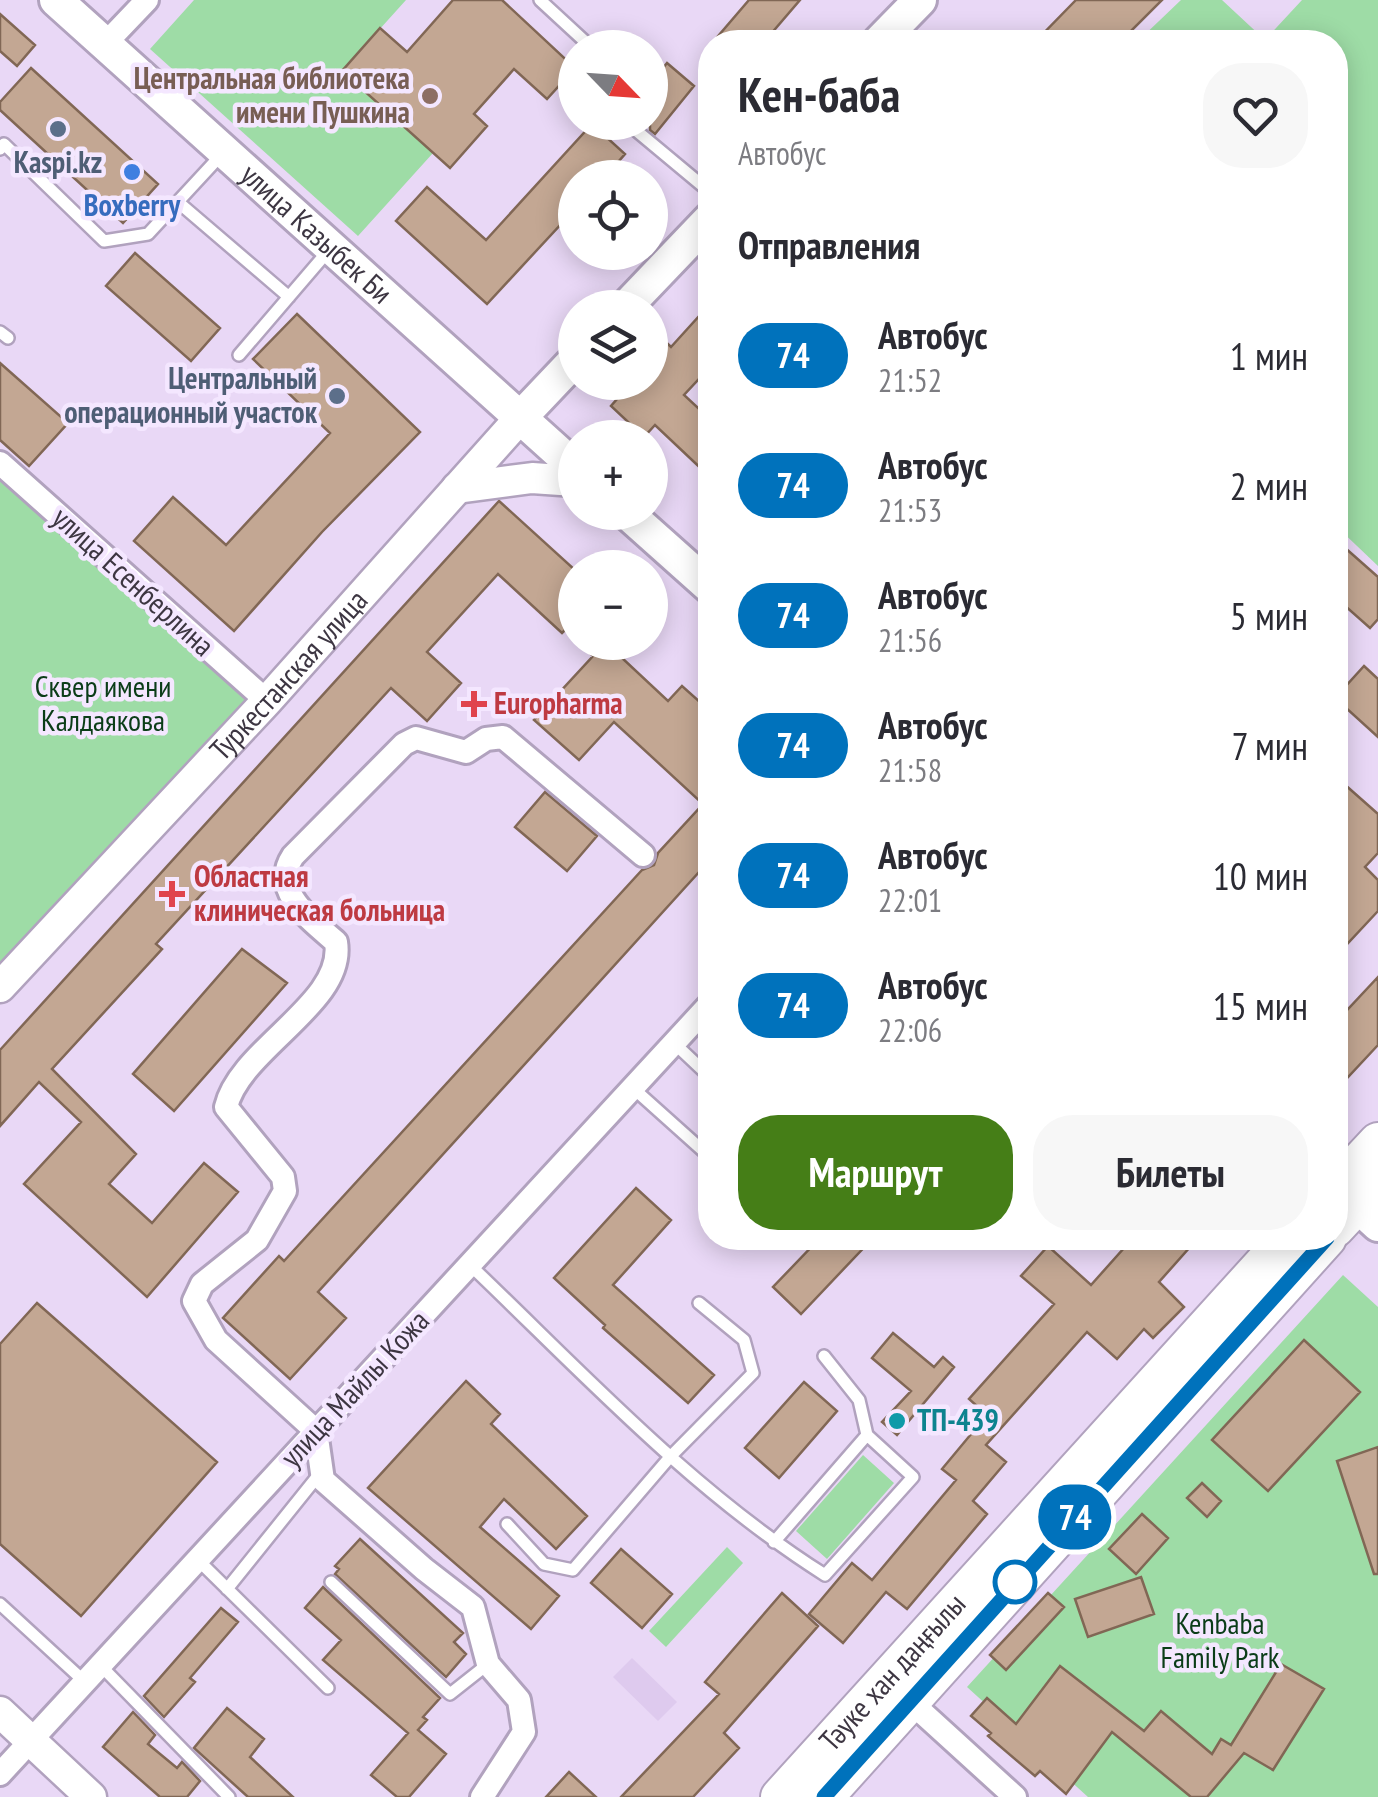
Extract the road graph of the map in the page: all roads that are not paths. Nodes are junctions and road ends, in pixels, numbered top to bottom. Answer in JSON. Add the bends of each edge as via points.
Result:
{"nodes":[{"id":1,"x":56,"y":0,"type":"edge"},
{"id":2,"x":540,"y":0,"type":"edge"},
{"id":3,"x":920,"y":0,"type":"edge"},
{"id":4,"x":143,"y":1,"type":"edge"},
{"id":5,"x":572,"y":30,"type":"edge"},
{"id":6,"x":891,"y":30,"type":"edge"},
{"id":7,"x":105,"y":44,"type":"junction"},
{"id":8,"x":648,"y":140,"type":"edge"},
{"id":9,"x":0,"y":149,"type":"edge"},
{"id":10,"x":225,"y":151,"type":"junction"},
{"id":11,"x":698,"y":182,"type":"edge"},
{"id":12,"x":178,"y":202,"type":"junction"},
{"id":13,"x":698,"y":232,"type":"edge"},
{"id":14,"x":332,"y":246,"type":"junction"},
{"id":15,"x":642,"y":290,"type":"edge"},
{"id":16,"x":288,"y":297,"type":"junction"},
{"id":17,"x":239,"y":355,"type":"dead end"},
{"id":18,"x":558,"y":378,"type":"edge"},
{"id":19,"x":520,"y":418,"type":"junction"},
{"id":20,"x":558,"y":452,"type":"edge"},
{"id":21,"x":0,"y":463,"type":"edge"},
{"id":22,"x":558,"y":480,"type":"edge"},
{"id":23,"x":456,"y":488,"type":"junction"},
{"id":24,"x":646,"y":530,"type":"edge"},
{"id":25,"x":698,"y":576,"type":"edge"},
{"id":26,"x":267,"y":701,"type":"junction"},
{"id":27,"x":643,"y":855,"type":"dead end"},
{"id":28,"x":0,"y":987,"type":"edge"},
{"id":29,"x":698,"y":1017,"type":"edge"},
{"id":30,"x":674,"y":1043,"type":"junction"},
{"id":31,"x":698,"y":1066,"type":"edge"},
{"id":32,"x":633,"y":1088,"type":"junction"},
{"id":33,"x":1378,"y":1142,"type":"edge"},
{"id":34,"x":698,"y":1146,"type":"edge"},
{"id":35,"x":1351,"y":1200,"type":"edge"},
{"id":36,"x":1277,"y":1250,"type":"edge"},
{"id":37,"x":1315,"y":1250,"type":"edge"},
{"id":38,"x":470,"y":1265,"type":"junction"},
{"id":39,"x":699,"y":1303,"type":"dead end"},
{"id":40,"x":824,"y":1356,"type":"dead end"},
{"id":41,"x":316,"y":1431,"type":"junction"},
{"id":42,"x":867,"y":1435,"type":"junction"},
{"id":43,"x":670,"y":1456,"type":"junction"},
{"id":44,"x":321,"y":1472,"type":"junction"},
{"id":45,"x":507,"y":1524,"type":"dead end"},
{"id":46,"x":774,"y":1542,"type":"junction"},
{"id":47,"x":198,"y":1560,"type":"junction"},
{"id":48,"x":331,"y":1582,"type":"dead end"},
{"id":49,"x":227,"y":1588,"type":"junction"},
{"id":50,"x":0,"y":1604,"type":"edge"},
{"id":51,"x":488,"y":1664,"type":"junction"},
{"id":52,"x":93,"y":1674,"type":"junction"},
{"id":53,"x":328,"y":1688,"type":"dead end"},
{"id":54,"x":898,"y":1691,"type":"junction"},
{"id":55,"x":0,"y":1712,"type":"edge"},
{"id":56,"x":31,"y":1741,"type":"junction"},
{"id":57,"x":0,"y":1774,"type":"edge"},
{"id":58,"x":91,"y":1797,"type":"edge"},
{"id":59,"x":228,"y":1797,"type":"edge"},
{"id":60,"x":482,"y":1797,"type":"edge"},
{"id":61,"x":780,"y":1797,"type":"edge"},
{"id":62,"x":824,"y":1797,"type":"edge"},
{"id":63,"x":1015,"y":1797,"type":"edge"}],
"edges":[{"from":1,"to":7,"type":"main road","name":"улица Казыбек Би"},
{"from":2,"to":5,"type":"lane"},
{"from":3,"to":6,"type":"main road"},
{"from":4,"to":7,"type":"street"},
{"from":7,"to":10,"type":"main road","name":"улица Казыбек Би"},
{"from":8,"to":11,"type":"lane"},
{"from":9,"to":12,"type":"lane","via":[[4,144],[104,240],[148,234]]},
{"from":10,"to":12,"type":"lane"},
{"from":10,"to":14,"type":"main road","name":"улица Казыбек Би"},
{"from":12,"to":16,"type":"lane"},
{"from":13,"to":15,"type":"main road"},
{"from":14,"to":16,"type":"lane"},
{"from":14,"to":19,"type":"main road","name":"улица Казыбек Би"},
{"from":16,"to":17,"type":"lane"},
{"from":18,"to":19,"type":"main road","name":"Туркестанская улица"},
{"from":19,"to":20,"type":"main road","name":"улица Казыбек Би"},
{"from":19,"to":23,"type":"street","name":"Туркестанская улица"},
{"from":21,"to":26,"type":"street","name":"улица Есенберлина"},
{"from":22,"to":23,"type":"street"},
{"from":23,"to":26,"type":"street","name":"Туркестанская улица"},
{"from":24,"to":25,"type":"main road"},
{"from":26,"to":28,"type":"street","name":"Туркестанская улица"},
{"from":27,"to":41,"type":"street","via":[[503,737],[466,752],[416,738],[371,775],[284,868],[290,892],[336,942],[335,968],[230,1092],[226,1108],[283,1177],[286,1191],[257,1240],[202,1284],[194,1301],[216,1340]]},
{"from":29,"to":30,"type":"street","name":"улица Майлы Кожа"},
{"from":30,"to":31,"type":"lane"},
{"from":30,"to":32,"type":"street","name":"улица Майлы Кожа"},
{"from":32,"to":34,"type":"lane"},
{"from":32,"to":38,"type":"street","name":"улица Майлы Кожа"},
{"from":33,"to":35,"type":"main road"},
{"from":36,"to":54,"type":"main road","name":"Тәуке хан даңғылы"},
{"from":37,"to":54,"type":"main road","name":"Тәуке хан даңғылы"},
{"from":38,"to":41,"type":"street","name":"улица Майлы Кожа"},
{"from":38,"to":43,"type":"lane"},
{"from":39,"to":43,"type":"lane","via":[[744,1340],[753,1373]]},
{"from":40,"to":42,"type":"lane","via":[[860,1400]]},
{"from":41,"to":44,"type":"street"},
{"from":41,"to":47,"type":"street","name":"улица Майлы Кожа"},
{"from":42,"to":46,"type":"lane"},
{"from":42,"to":46,"type":"lane","via":[[912,1477],[825,1574]]},
{"from":43,"to":45,"type":"lane","via":[[573,1570],[544,1564]]},
{"from":43,"to":46,"type":"lane"},
{"from":44,"to":49,"type":"lane"},
{"from":44,"to":51,"type":"street","via":[[472,1607]]},
{"from":47,"to":49,"type":"lane"},
{"from":47,"to":52,"type":"street","name":"улица Майлы Кожа"},
{"from":48,"to":51,"type":"lane","via":[[450,1694]]},
{"from":49,"to":53,"type":"lane"},
{"from":50,"to":52,"type":"lane"},
{"from":51,"to":60,"type":"street","via":[[519,1700],[524,1732]]},
{"from":52,"to":56,"type":"street","name":"улица Майлы Кожа"},
{"from":52,"to":59,"type":"lane"},
{"from":54,"to":61,"type":"main road","name":"Тәуке хан даңғылы"},
{"from":54,"to":62,"type":"main road","name":"Тәуке хан даңғылы"},
{"from":54,"to":63,"type":"street"},
{"from":55,"to":56,"type":"street"},
{"from":56,"to":57,"type":"street","name":"улица Майлы Кожа"},
{"from":56,"to":58,"type":"street"}]}
